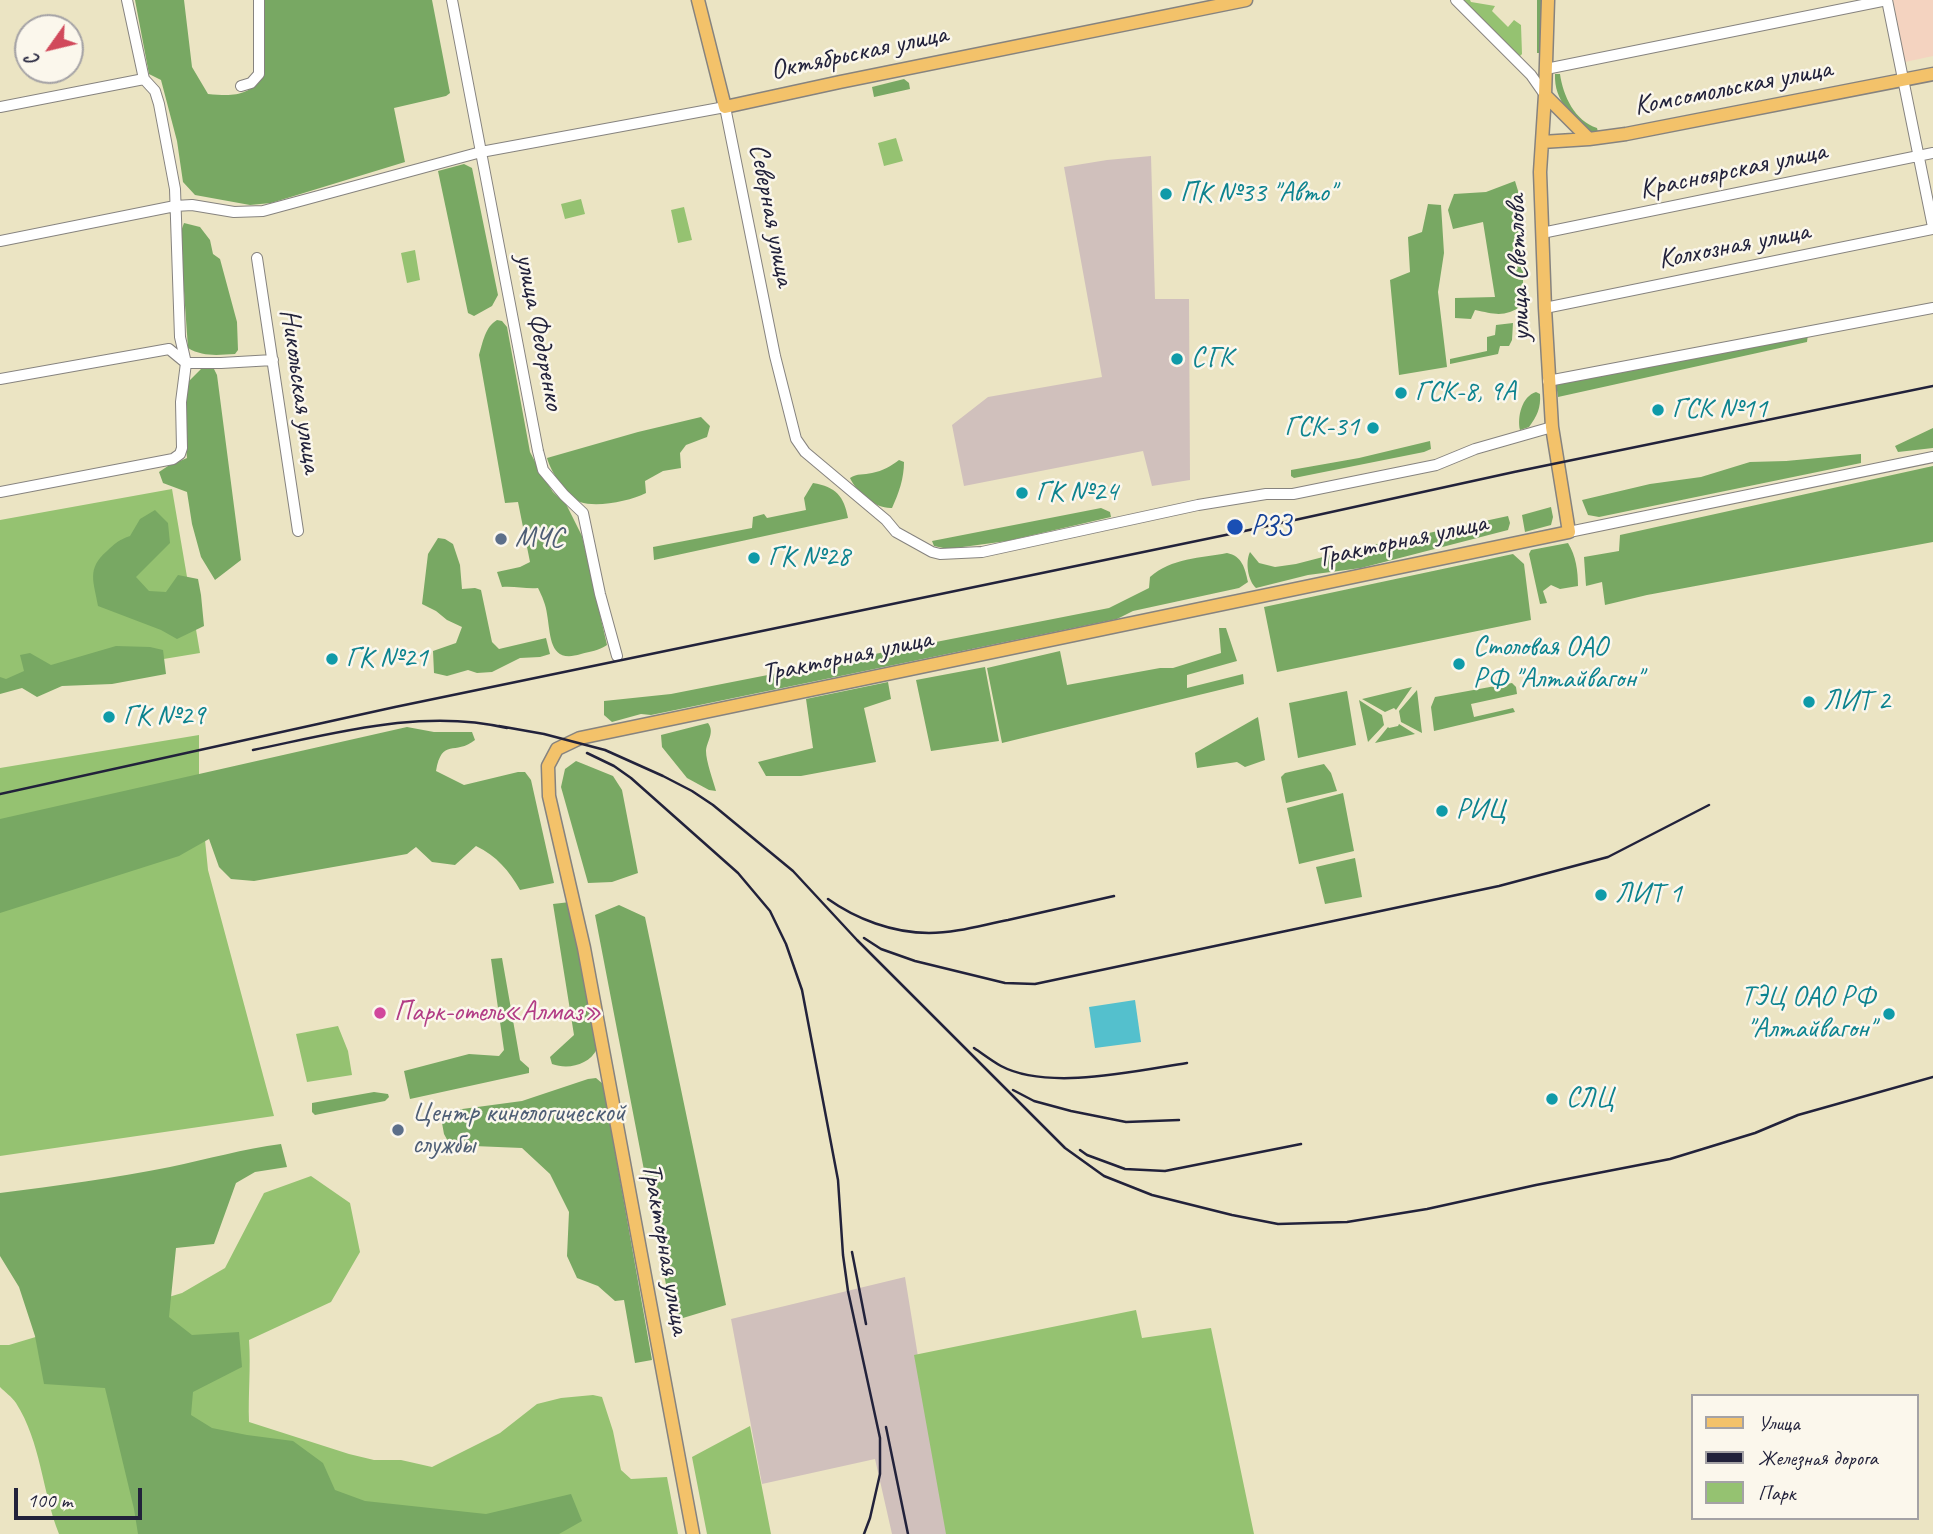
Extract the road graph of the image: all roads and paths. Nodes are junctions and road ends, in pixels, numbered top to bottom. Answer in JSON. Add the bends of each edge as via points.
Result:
{"nodes":[{"id":1,"x":127,"y":0,"type":"edge"},
{"id":2,"x":259,"y":0,"type":"edge"},
{"id":3,"x":452,"y":0,"type":"edge"},
{"id":4,"x":698,"y":0,"type":"edge"},
{"id":5,"x":1246,"y":0,"type":"edge"},
{"id":6,"x":1456,"y":0,"type":"edge"},
{"id":7,"x":1548,"y":0,"type":"edge"},
{"id":8,"x":1887,"y":0,"type":"edge"},
{"id":9,"x":1546,"y":69,"type":"junction"},
{"id":10,"x":1933,"y":74,"type":"edge"},
{"id":11,"x":144,"y":79,"type":"junction"},
{"id":12,"x":1903,"y":80,"type":"junction"},
{"id":13,"x":241,"y":86,"type":"dead end"},
{"id":14,"x":1545,"y":95,"type":"junction"},
{"id":15,"x":0,"y":107,"type":"edge"},
{"id":16,"x":725,"y":107,"type":"junction"},
{"id":17,"x":1589,"y":139,"type":"junction"},
{"id":18,"x":1542,"y":142,"type":"junction"},
{"id":19,"x":481,"y":152,"type":"junction"},
{"id":20,"x":1933,"y":153,"type":"edge"},
{"id":21,"x":1919,"y":156,"type":"junction"},
{"id":22,"x":176,"y":206,"type":"junction"},
{"id":23,"x":1933,"y":228,"type":"edge"},
{"id":24,"x":1542,"y":233,"type":"junction"},
{"id":25,"x":0,"y":241,"type":"edge"},
{"id":26,"x":257,"y":258,"type":"dead end"},
{"id":27,"x":1545,"y":307,"type":"junction"},
{"id":28,"x":1933,"y":308,"type":"edge"},
{"id":29,"x":273,"y":360,"type":"junction"},
{"id":30,"x":186,"y":363,"type":"junction"},
{"id":31,"x":0,"y":379,"type":"edge"},
{"id":32,"x":1548,"y":380,"type":"junction"},
{"id":33,"x":1552,"y":427,"type":"junction"},
{"id":34,"x":1933,"y":457,"type":"edge"},
{"id":35,"x":0,"y":492,"type":"edge"},
{"id":36,"x":298,"y":531,"type":"dead end"},
{"id":37,"x":1569,"y":532,"type":"junction"},
{"id":38,"x":617,"y":656,"type":"dead end"},
{"id":39,"x":693,"y":1534,"type":"edge"}],
"edges":[{"from":1,"to":11,"type":"street"},
{"from":2,"to":13,"type":"street","via":[[259,74]]},
{"from":3,"to":19,"type":"street","name":"улица Федоренко"},
{"from":4,"to":16,"type":"main road","name":"Северная улица"},
{"from":5,"to":16,"type":"main road","name":"Октябрьская улица"},
{"from":6,"to":14,"type":"street"},
{"from":7,"to":9,"type":"main road","name":"улица Светлова"},
{"from":8,"to":9,"type":"street"},
{"from":8,"to":12,"type":"street"},
{"from":9,"to":14,"type":"main road","name":"улица Светлова"},
{"from":10,"to":12,"type":"main road","name":"Комсомольская улица"},
{"from":11,"to":15,"type":"street"},
{"from":11,"to":22,"type":"street","via":[[159,104]]},
{"from":12,"to":17,"type":"main road","name":"Комсомольская улица"},
{"from":12,"to":21,"type":"street"},
{"from":14,"to":17,"type":"main road"},
{"from":14,"to":18,"type":"main road","name":"улица Светлова"},
{"from":16,"to":19,"type":"street","name":"Октябрьская улица"},
{"from":16,"to":33,"type":"street","name":"Северная улица","via":[[773,349],[796,439],[896,532],[932,552],[982,552],[1198,505],[1293,494],[1436,466],[1475,449]]},
{"from":17,"to":18,"type":"main road","name":"Комсомольская улица"},
{"from":18,"to":24,"type":"main road","name":"улица Светлова"},
{"from":19,"to":22,"type":"street","name":"Октябрьская улица","via":[[263,211]]},
{"from":19,"to":38,"type":"street","name":"улица Федоренко","via":[[538,452],[543,470],[583,513]]},
{"from":20,"to":21,"type":"street","name":"Красноярская улица"},
{"from":21,"to":23,"type":"street"},
{"from":21,"to":24,"type":"street","name":"Красноярская улица"},
{"from":22,"to":25,"type":"street","name":"Октябрьская улица"},
{"from":22,"to":30,"type":"street","via":[[180,337]]},
{"from":23,"to":27,"type":"street","name":"Колхозная улица"},
{"from":24,"to":27,"type":"main road","name":"улица Светлова"},
{"from":26,"to":29,"type":"street","name":"Никольская улица"},
{"from":27,"to":32,"type":"main road","name":"улица Светлова"},
{"from":28,"to":32,"type":"street"},
{"from":29,"to":30,"type":"street"},
{"from":29,"to":36,"type":"street","name":"Никольская улица"},
{"from":30,"to":31,"type":"street","via":[[169,349]]},
{"from":30,"to":35,"type":"street","via":[[180,454]]},
{"from":32,"to":33,"type":"main road","name":"улица Светлова"},
{"from":33,"to":37,"type":"main road","name":"улица Светлова"},
{"from":34,"to":37,"type":"street","name":"Тракторная улица"},
{"from":37,"to":39,"type":"main road","name":"Тракторная улица","via":[[580,738],[557,749],[548,766],[549,796],[584,948]]}]}
